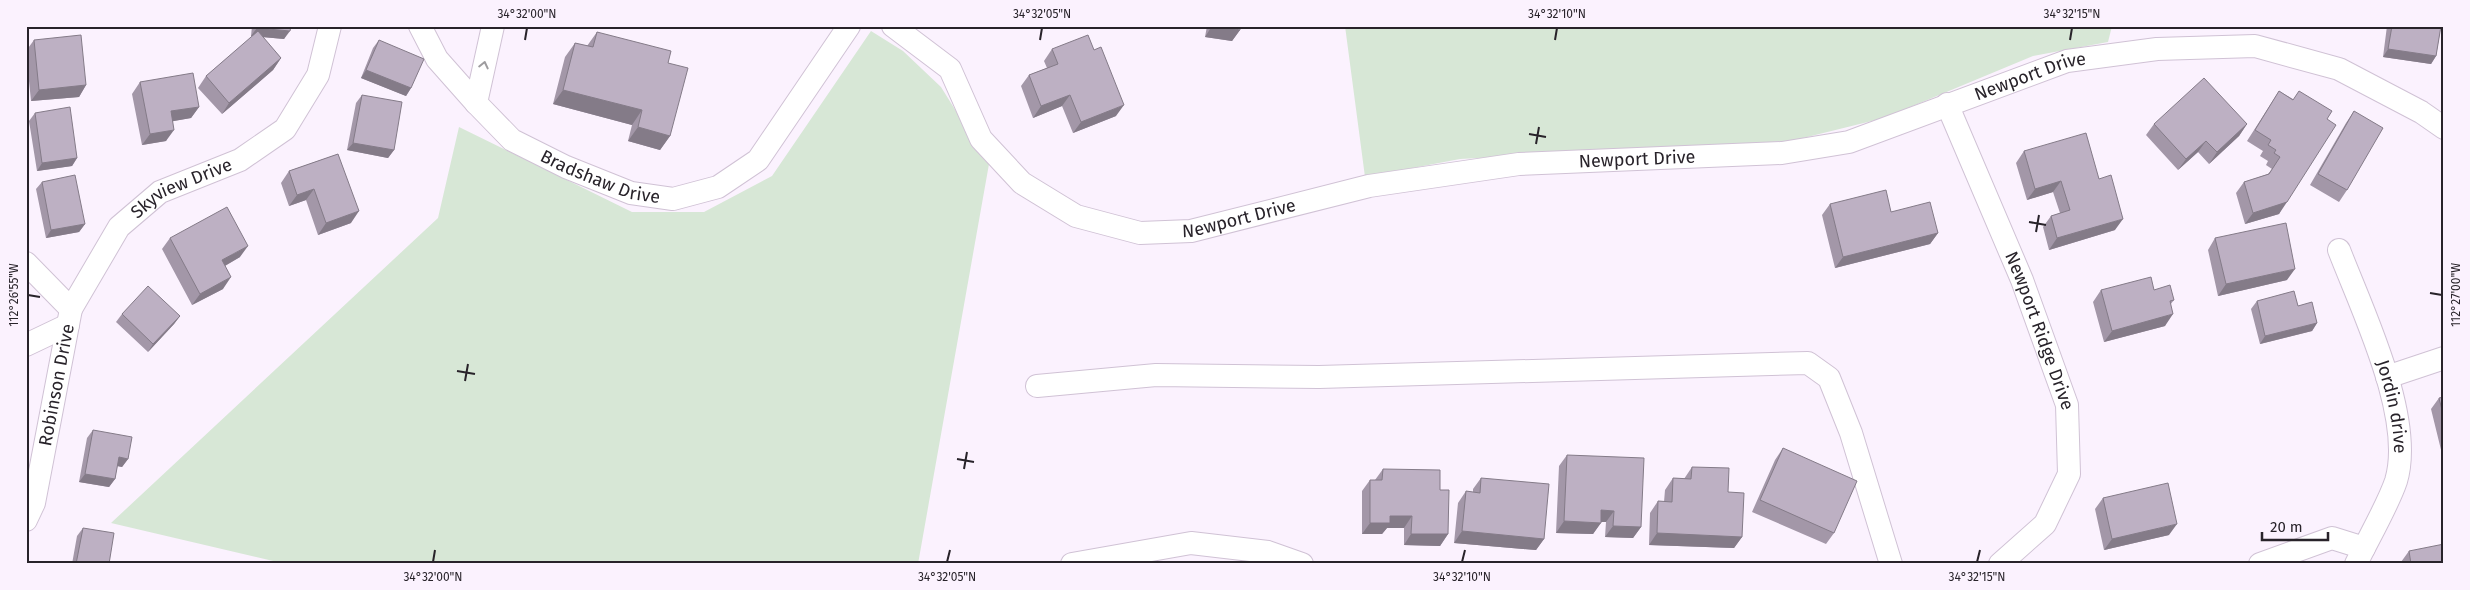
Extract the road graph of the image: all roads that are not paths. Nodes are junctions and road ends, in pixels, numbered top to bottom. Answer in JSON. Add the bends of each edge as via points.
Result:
{"nodes":[{"id":1,"x":330,"y":26,"type":"edge"},
{"id":2,"x":420,"y":26,"type":"edge"},
{"id":3,"x":493,"y":26,"type":"edge"},
{"id":4,"x":849,"y":26,"type":"edge"},
{"id":5,"x":893,"y":26,"type":"edge"},
{"id":6,"x":476,"y":103,"type":"junction"},
{"id":7,"x":1947,"y":104,"type":"junction"},
{"id":8,"x":2444,"y":128,"type":"edge"},
{"id":9,"x":2339,"y":250,"type":"dead end"},
{"id":10,"x":26,"y":263,"type":"edge"},
{"id":11,"x":69,"y":317,"type":"junction"},
{"id":12,"x":26,"y":345,"type":"edge"},
{"id":13,"x":2444,"y":358,"type":"edge"},
{"id":14,"x":2387,"y":377,"type":"junction"},
{"id":15,"x":1038,"y":386,"type":"dead end"},
{"id":16,"x":26,"y":520,"type":"edge"},
{"id":17,"x":2360,"y":556,"type":"edge"},
{"id":18,"x":2014,"y":559,"type":"edge"},
{"id":19,"x":1079,"y":562,"type":"edge"},
{"id":20,"x":1302,"y":564,"type":"edge"},
{"id":21,"x":1891,"y":564,"type":"edge"},
{"id":22,"x":2260,"y":564,"type":"edge"}],
"edges":[{"from":1,"to":11,"type":"street","name":"Skyview Drive","via":[[318,75],[285,129],[240,160],[160,192],[119,227]]},
{"from":2,"to":6,"type":"street","name":"Bradshaw Drive","via":[[437,59]]},
{"from":6,"to":3,"type":"street","one_way":true},
{"from":4,"to":6,"type":"street","name":"Bradshaw Drive","via":[[758,160],[718,187],[673,199],[631,193],[512,140]]},
{"from":5,"to":7,"type":"street","name":"Newport Drive","via":[[950,69],[981,139],[1022,183],[1076,216],[1140,233],[1191,230],[1369,186],[1519,164],[1782,153],[1849,142]]},
{"from":7,"to":8,"type":"street","name":"Newport Drive","via":[[2067,61],[2157,49],[2255,46],[2339,69],[2421,112]]},
{"from":7,"to":18,"type":"street","name":"Newport Ridge Drive","via":[[2022,280],[2068,405],[2069,474],[2045,524]]},
{"from":9,"to":14,"type":"street","name":"Jordin drive"},
{"from":10,"to":11,"type":"street"},
{"from":11,"to":12,"type":"street","name":"Robinson Drive"},
{"from":11,"to":16,"type":"street","name":"Robinson Drive","via":[[34,503]]},
{"from":13,"to":14,"type":"street"},
{"from":14,"to":17,"type":"street","name":"Jordin drive","via":[[2401,440],[2396,480]]},
{"from":15,"to":21,"type":"street","via":[[1156,375],[1319,377],[1808,363],[1828,378],[1840,406]]},
{"from":17,"to":22,"type":"street","via":[[2332,538]]},
{"from":19,"to":20,"type":"street","via":[[1191,543],[1268,552]]}]}
